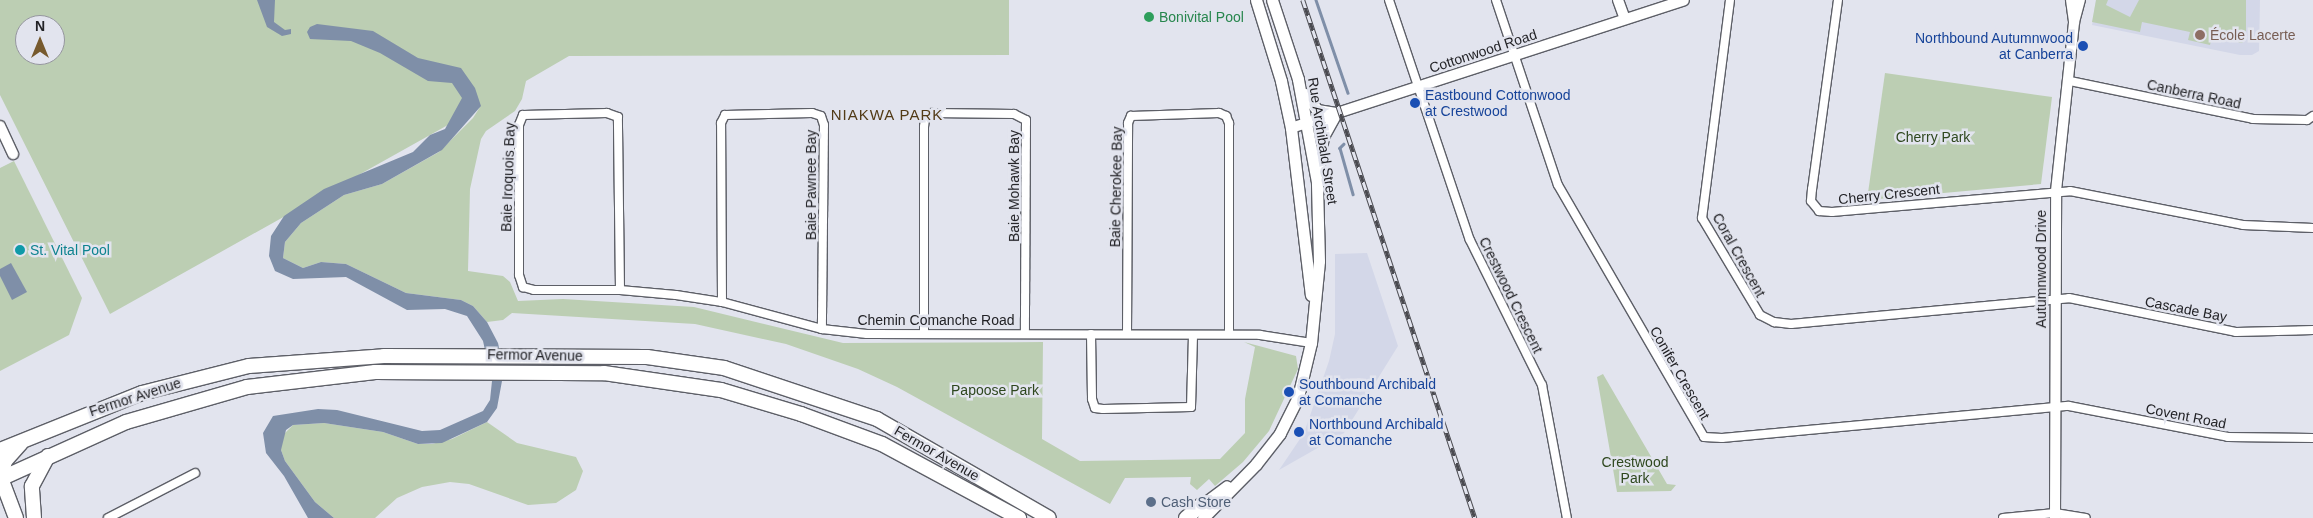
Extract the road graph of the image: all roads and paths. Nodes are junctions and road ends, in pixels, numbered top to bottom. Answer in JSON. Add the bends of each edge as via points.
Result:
{"nodes":[{"id":1,"x":1256,"y":0,"type":"edge"},
{"id":2,"x":1272,"y":0,"type":"edge"},
{"id":3,"x":1389,"y":0,"type":"edge"},
{"id":4,"x":1496,"y":0,"type":"edge"},
{"id":5,"x":1618,"y":0,"type":"edge"},
{"id":6,"x":1684,"y":0,"type":"edge"},
{"id":7,"x":1730,"y":0,"type":"edge"},
{"id":8,"x":1838,"y":0,"type":"edge"},
{"id":9,"x":2071,"y":0,"type":"edge"},
{"id":10,"x":2080,"y":0,"type":"edge"},
{"id":11,"x":1625,"y":19,"type":"junction"},
{"id":12,"x":2074,"y":22,"type":"junction"},
{"id":13,"x":1514,"y":55,"type":"junction"},
{"id":14,"x":1298,"y":79,"type":"junction"},
{"id":15,"x":2070,"y":81,"type":"junction"},
{"id":16,"x":1418,"y":86,"type":"junction"},
{"id":17,"x":1336,"y":114,"type":"junction"},
{"id":18,"x":2313,"y":116,"type":"edge"},
{"id":19,"x":1308,"y":124,"type":"junction"},
{"id":20,"x":0,"y":126,"type":"edge"},
{"id":21,"x":1291,"y":128,"type":"junction"},
{"id":22,"x":12,"y":154,"type":"dead end"},
{"id":23,"x":1317,"y":182,"type":"junction"},
{"id":24,"x":2056,"y":191,"type":"junction"},
{"id":25,"x":2313,"y":228,"type":"edge"},
{"id":26,"x":534,"y":290,"type":"joint"},
{"id":27,"x":620,"y":290,"type":"junction"},
{"id":28,"x":2054,"y":298,"type":"junction"},
{"id":29,"x":722,"y":302,"type":"junction"},
{"id":30,"x":1313,"y":321,"type":"junction"},
{"id":31,"x":822,"y":329,"type":"junction"},
{"id":32,"x":2313,"y":330,"type":"edge"},
{"id":33,"x":1025,"y":333,"type":"junction"},
{"id":34,"x":924,"y":334,"type":"junction"},
{"id":35,"x":1091,"y":334,"type":"junction"},
{"id":36,"x":1127,"y":334,"type":"junction"},
{"id":37,"x":1229,"y":334,"type":"junction"},
{"id":38,"x":1193,"y":335,"type":"junction"},
{"id":39,"x":1311,"y":343,"type":"junction"},
{"id":40,"x":2055,"y":406,"type":"junction"},
{"id":41,"x":32,"y":435,"type":"junction"},
{"id":42,"x":2313,"y":438,"type":"edge"},
{"id":43,"x":0,"y":450,"type":"edge"},
{"id":44,"x":50,"y":453,"type":"junction"},
{"id":45,"x":1253,"y":467,"type":"junction"},
{"id":46,"x":195,"y":473,"type":"dead end"},
{"id":47,"x":0,"y":479,"type":"edge"},
{"id":48,"x":1204,"y":503,"type":"joint"},
{"id":49,"x":0,"y":510,"type":"edge"},
{"id":50,"x":2055,"y":515,"type":"edge"},
{"id":51,"x":1047,"y":516,"type":"edge"},
{"id":52,"x":14,"y":518,"type":"edge"},
{"id":53,"x":34,"y":518,"type":"edge"},
{"id":54,"x":108,"y":518,"type":"edge"},
{"id":55,"x":1019,"y":518,"type":"edge"},
{"id":56,"x":1187,"y":518,"type":"edge"},
{"id":57,"x":1203,"y":518,"type":"edge"},
{"id":58,"x":1567,"y":518,"type":"edge"},
{"id":59,"x":2003,"y":518,"type":"edge"},
{"id":60,"x":2086,"y":518,"type":"edge"}],
"edges":[{"from":1,"to":21,"type":"main road","name":"Rue Archibald Street","via":[[1281,81]]},
{"from":2,"to":14,"type":"main road","name":"Rue Archibald Street"},
{"from":3,"to":16,"type":"street","name":"Crestwood Crescent"},
{"from":4,"to":13,"type":"street"},
{"from":5,"to":11,"type":"street"},
{"from":6,"to":11,"type":"street","name":"Cottonwood Road"},
{"from":7,"to":28,"type":"street","name":"Coral Crescent","via":[[1702,218],[1760,315],[1774,322],[1791,324]]},
{"from":8,"to":24,"type":"street","name":"Cherry Crescent","via":[[1812,189],[1811,201],[1819,211]]},
{"from":9,"to":12,"type":"street","name":"Autumnwood Drive"},
{"from":10,"to":12,"type":"street","name":"Autumnwood Drive"},
{"from":11,"to":13,"type":"street","name":"Cottonwood Road"},
{"from":12,"to":15,"type":"street","name":"Autumnwood Drive"},
{"from":13,"to":16,"type":"street","name":"Cottonwood Road"},
{"from":13,"to":40,"type":"street","name":"Conifer Crescent","via":[[1566,202],[1704,437],[1722,438]]},
{"from":14,"to":17,"type":"main road","via":[[1314,108]]},
{"from":14,"to":19,"type":"main road","name":"Rue Archibald Street"},
{"from":15,"to":18,"type":"street","name":"Canberra Road","via":[[2253,119],[2307,120]]},
{"from":15,"to":24,"type":"street","name":"Autumnwood Drive"},
{"from":16,"to":17,"type":"street","name":"Cottonwood Road"},
{"from":16,"to":58,"type":"street","name":"Crestwood Crescent","via":[[1470,240],[1542,385]]},
{"from":17,"to":19,"type":"street","name":"Cottonwood Road"},
{"from":17,"to":23,"type":"main road","via":[[1322,136]]},
{"from":19,"to":21,"type":"street","name":"Cottonwood Road"},
{"from":19,"to":23,"type":"main road","name":"Rue Archibald Street"},
{"from":20,"to":22,"type":"street"},
{"from":21,"to":30,"type":"main road","name":"Rue Archibald Street"},
{"from":23,"to":30,"type":"main road","name":"Rue Archibald Street","via":[[1320,245]]},
{"from":24,"to":25,"type":"street","via":[[2070,191],[2243,226]]},
{"from":24,"to":28,"type":"street","name":"Autumnwood Drive"},
{"from":26,"to":27,"type":"street","name":"Chemin Comanche Road"},
{"from":26,"to":27,"type":"street","name":"Baie Iroquois Bay","via":[[523,287],[519,275],[520,118],[531,114],[607,113],[614,114],[620,123]]},
{"from":27,"to":29,"type":"street","name":"Chemin Comanche Road"},
{"from":28,"to":32,"type":"street","name":"Cascade Bay","via":[[2069,298],[2236,332]]},
{"from":28,"to":40,"type":"street","name":"Autumnwood Drive"},
{"from":29,"to":31,"type":"street","name":"Chemin Comanche Road"},
{"from":29,"to":31,"type":"street","name":"Baie Pawnee Bay","via":[[721,123],[725,115],[812,113],[821,116],[824,125]]},
{"from":30,"to":39,"type":"main road","name":"Rue Archibald Street"},
{"from":31,"to":34,"type":"street","name":"Chemin Comanche Road","via":[[867,334]]},
{"from":33,"to":34,"type":"street","name":"Chemin Comanche Road"},
{"from":33,"to":34,"type":"street","name":"Baie Mohawk Bay","via":[[1026,120],[1014,114],[932,113],[924,126]]},
{"from":33,"to":35,"type":"street","name":"Chemin Comanche Road"},
{"from":35,"to":36,"type":"street","name":"Chemin Comanche Road"},
{"from":35,"to":38,"type":"street","via":[[1092,399],[1095,408],[1103,409],[1191,407]]},
{"from":36,"to":37,"type":"street","name":"Baie Cherokee Bay","via":[[1130,116],[1219,113],[1226,116],[1229,123]]},
{"from":36,"to":38,"type":"street","name":"Chemin Comanche Road"},
{"from":37,"to":38,"type":"street","name":"Chemin Comanche Road"},
{"from":37,"to":39,"type":"street","name":"Chemin Comanche Road"},
{"from":39,"to":45,"type":"main road","name":"Rue Archibald Street","via":[[1307,369],[1290,414]]},
{"from":40,"to":42,"type":"street","name":"Covent Road","via":[[2070,406],[2228,437]]},
{"from":40,"to":50,"type":"street","name":"Autumnwood Drive"},
{"from":41,"to":43,"type":"highway","name":"Fermor Avenue"},
{"from":41,"to":47,"type":"highway","via":[[5,460]]},
{"from":41,"to":51,"type":"highway","name":"Fermor Avenue","via":[[142,393],[249,366],[302,360],[454,355],[647,357],[724,368],[782,384],[877,419]]},
{"from":44,"to":47,"type":"highway","name":"Fermor Avenue"},
{"from":44,"to":53,"type":"highway","via":[[32,486]]},
{"from":44,"to":55,"type":"highway","name":"Fermor Avenue","via":[[126,422],[247,388],[375,372],[540,371],[659,379],[721,390],[770,404],[882,444]]},
{"from":45,"to":48,"type":"main road","name":"Rue Archibald Street"},
{"from":45,"to":57,"type":"main road","name":"Rue Archibald Street"},
{"from":46,"to":54,"type":"street"},
{"from":47,"to":52,"type":"highway"},
{"from":48,"to":56,"type":"highway"},
{"from":49,"to":52,"type":"highway"},
{"from":50,"to":59,"type":"street"},
{"from":50,"to":60,"type":"street"}]}
